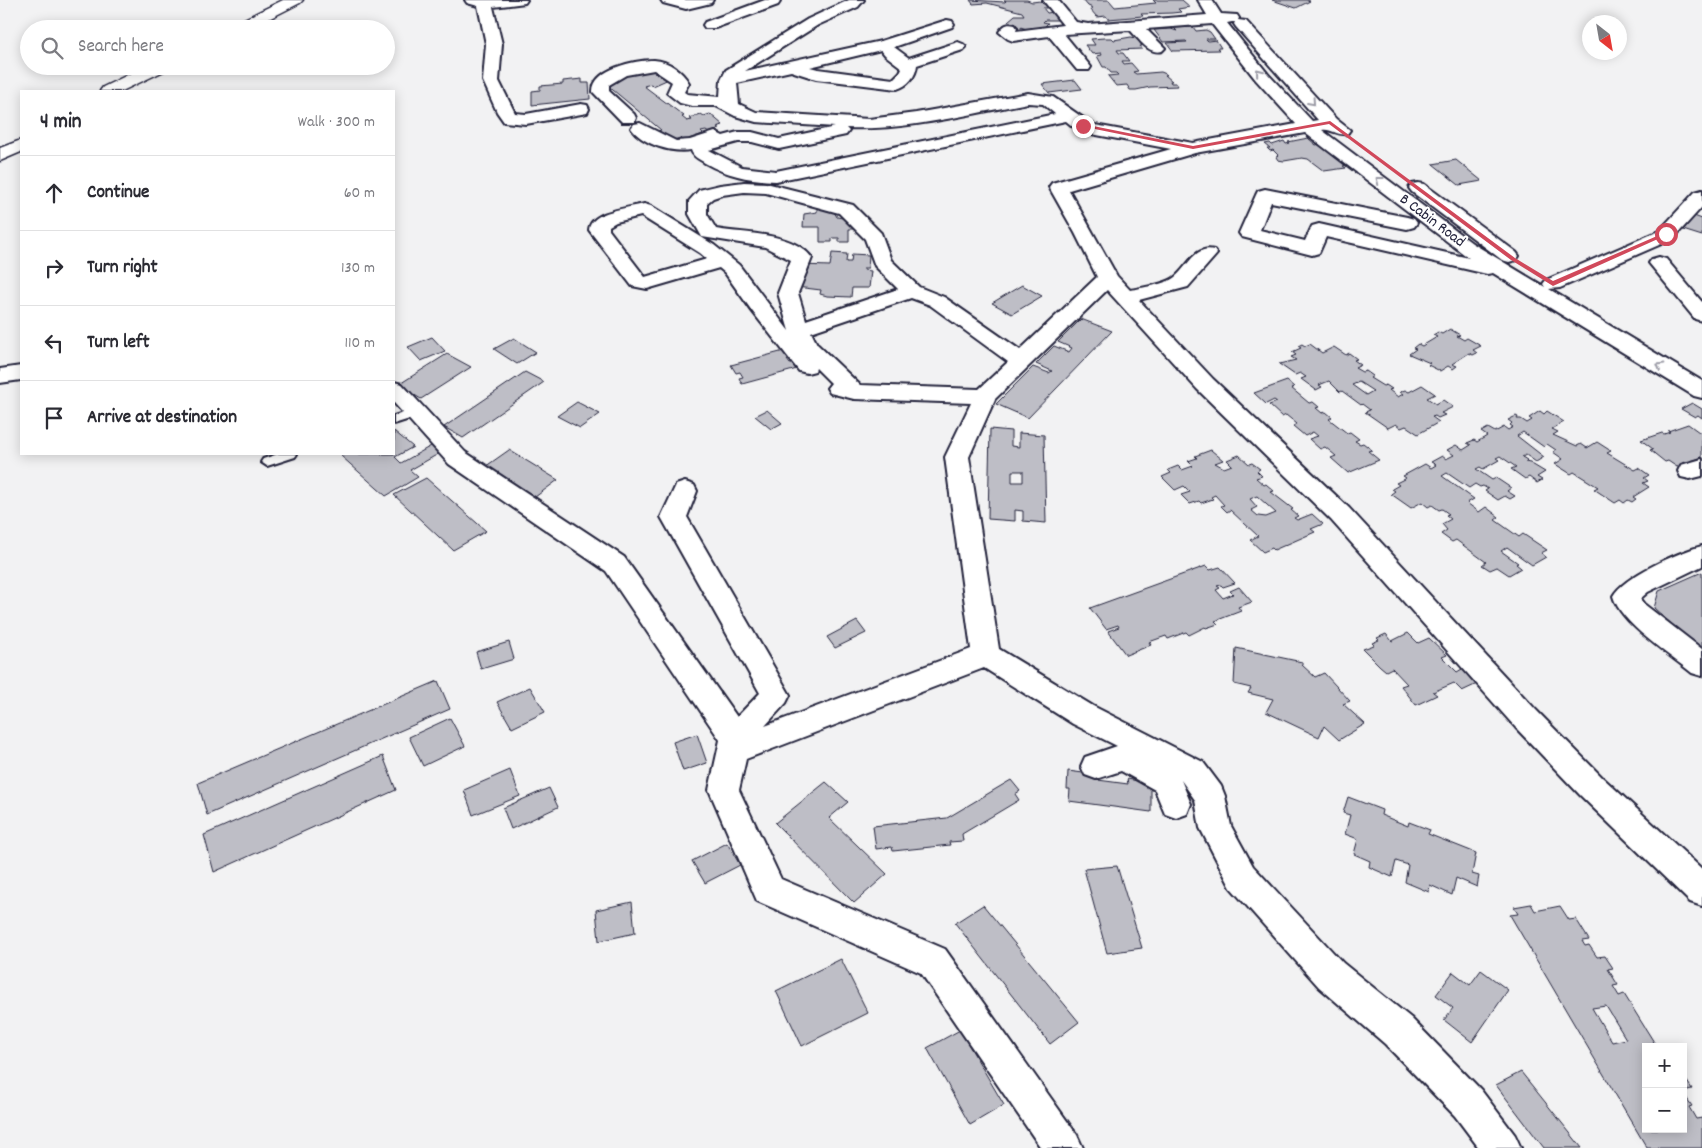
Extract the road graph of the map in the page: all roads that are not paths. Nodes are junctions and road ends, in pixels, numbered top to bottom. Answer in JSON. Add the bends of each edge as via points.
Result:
{"nodes":[{"id":1,"x":295,"y":0,"type":"edge"},
{"id":2,"x":313,"y":0,"type":"edge"},
{"id":3,"x":520,"y":0,"type":"edge"},
{"id":4,"x":668,"y":0,"type":"edge"},
{"id":5,"x":706,"y":0,"type":"edge"},
{"id":6,"x":856,"y":0,"type":"edge"},
{"id":7,"x":1050,"y":0,"type":"edge"},
{"id":8,"x":1205,"y":0,"type":"edge"},
{"id":9,"x":1222,"y":0,"type":"edge"},
{"id":10,"x":770,"y":1,"type":"edge"},
{"id":11,"x":478,"y":2,"type":"edge"},
{"id":12,"x":1235,"y":17,"type":"junction"},
{"id":13,"x":1216,"y":19,"type":"junction"},
{"id":14,"x":254,"y":20,"type":"edge"},
{"id":15,"x":273,"y":20,"type":"edge"},
{"id":16,"x":814,"y":22,"type":"junction"},
{"id":17,"x":947,"y":24,"type":"dead end"},
{"id":18,"x":710,"y":25,"type":"dead end"},
{"id":19,"x":1134,"y":26,"type":"junction"},
{"id":20,"x":1010,"y":28,"type":"dead end"},
{"id":21,"x":1079,"y":28,"type":"junction"},
{"id":22,"x":1053,"y":32,"type":"junction"},
{"id":23,"x":886,"y":45,"type":"junction"},
{"id":24,"x":958,"y":47,"type":"dead end"},
{"id":25,"x":1157,"y":48,"type":"dead end"},
{"id":26,"x":906,"y":64,"type":"junction"},
{"id":27,"x":792,"y":66,"type":"junction"},
{"id":28,"x":1083,"y":67,"type":"dead end"},
{"id":29,"x":142,"y":75,"type":"edge"},
{"id":30,"x":161,"y":75,"type":"edge"},
{"id":31,"x":728,"y":80,"type":"junction"},
{"id":32,"x":111,"y":90,"type":"edge"},
{"id":33,"x":131,"y":90,"type":"edge"},
{"id":34,"x":731,"y":107,"type":"junction"},
{"id":35,"x":581,"y":109,"type":"dead end"},
{"id":36,"x":1068,"y":116,"type":"junction"},
{"id":37,"x":756,"y":117,"type":"junction"},
{"id":38,"x":870,"y":124,"type":"junction"},
{"id":39,"x":1319,"y":125,"type":"junction"},
{"id":40,"x":20,"y":135,"type":"edge"},
{"id":41,"x":0,"y":145,"type":"edge"},
{"id":42,"x":20,"y":145,"type":"edge"},
{"id":43,"x":1193,"y":148,"type":"junction"},
{"id":44,"x":1370,"y":152,"type":"dead end"},
{"id":45,"x":0,"y":155,"type":"edge"},
{"id":46,"x":1402,"y":176,"type":"dead end"},
{"id":47,"x":1702,"y":196,"type":"edge"},
{"id":48,"x":1407,"y":223,"type":"dead end"},
{"id":49,"x":1207,"y":254,"type":"dead end"},
{"id":50,"x":722,"y":261,"type":"junction"},
{"id":51,"x":1659,"y":263,"type":"dead end"},
{"id":52,"x":1504,"y":272,"type":"junction"},
{"id":53,"x":1108,"y":278,"type":"junction"},
{"id":54,"x":1553,"y":284,"type":"junction"},
{"id":55,"x":912,"y":291,"type":"junction"},
{"id":56,"x":1125,"y":298,"type":"junction"},
{"id":57,"x":1702,"y":315,"type":"edge"},
{"id":58,"x":800,"y":329,"type":"junction"},
{"id":59,"x":1021,"y":362,"type":"junction"},
{"id":60,"x":20,"y":373,"type":"edge"},
{"id":61,"x":1702,"y":374,"type":"edge"},
{"id":62,"x":0,"y":376,"type":"edge"},
{"id":63,"x":395,"y":391,"type":"edge"},
{"id":64,"x":1702,"y":391,"type":"edge"},
{"id":65,"x":854,"y":392,"type":"junction"},
{"id":66,"x":985,"y":396,"type":"junction"},
{"id":67,"x":405,"y":416,"type":"edge"},
{"id":68,"x":288,"y":455,"type":"edge"},
{"id":69,"x":267,"y":462,"type":"dead end"},
{"id":70,"x":685,"y":490,"type":"dead end"},
{"id":71,"x":1702,"y":555,"type":"edge"},
{"id":72,"x":986,"y":655,"type":"junction"},
{"id":73,"x":1702,"y":665,"type":"edge"},
{"id":74,"x":733,"y":744,"type":"junction"},
{"id":75,"x":1123,"y":757,"type":"junction"},
{"id":76,"x":1176,"y":804,"type":"dead end"},
{"id":77,"x":1702,"y":891,"type":"edge"},
{"id":78,"x":1064,"y":1148,"type":"edge"},
{"id":79,"x":1502,"y":1148,"type":"edge"}],
"edges":[{"from":1,"to":14,"type":"main road"},
{"from":2,"to":15,"type":"main road"},
{"from":3,"to":11,"type":"street"},
{"from":4,"to":5,"type":"street","via":[[686,5]]},
{"from":6,"to":16,"type":"street"},
{"from":7,"to":21,"type":"street","via":[[1065,19]]},
{"from":8,"to":13,"type":"street","name":"B Cabin Road"},
{"from":9,"to":12,"type":"street"},
{"from":10,"to":16,"type":"street"},
{"from":10,"to":18,"type":"street"},
{"from":11,"to":35,"type":"street","via":[[494,44],[491,81],[510,118],[526,119]]},
{"from":12,"to":13,"type":"street"},
{"from":12,"to":39,"type":"street","one_way":true},
{"from":13,"to":19,"type":"street"},
{"from":39,"to":13,"type":"street","name":"B Cabin Road","one_way":true,"via":[[1262,77]]},
{"from":16,"to":31,"type":"street","via":[[740,66]]},
{"from":17,"to":23,"type":"street"},
{"from":19,"to":21,"type":"street"},
{"from":19,"to":25,"type":"street"},
{"from":20,"to":22,"type":"street","via":[[1007,32],[1013,36]]},
{"from":21,"to":22,"type":"street"},
{"from":22,"to":28,"type":"street"},
{"from":23,"to":26,"type":"street"},
{"from":23,"to":27,"type":"street"},
{"from":24,"to":26,"type":"street"},
{"from":26,"to":27,"type":"street","via":[[910,66],[908,74],[897,84],[816,74]]},
{"from":27,"to":31,"type":"street"},
{"from":29,"to":32,"type":"main road"},
{"from":30,"to":33,"type":"main road"},
{"from":31,"to":34,"type":"street"},
{"from":34,"to":37,"type":"street"},
{"from":34,"to":37,"type":"street","via":[[721,102],[680,98],[675,93],[681,83],[679,79],[661,65],[607,77],[599,87],[634,123],[664,144],[691,146],[740,128]]},
{"from":36,"to":38,"type":"street","via":[[1047,100],[1028,98]]},
{"from":36,"to":38,"type":"street","via":[[776,176],[729,170],[700,152],[700,147],[738,136],[779,144]]},
{"from":36,"to":43,"type":"street","via":[[1092,129]]},
{"from":37,"to":38,"type":"street"},
{"from":39,"to":43,"type":"street"},
{"from":39,"to":44,"type":"street"},
{"from":52,"to":39,"type":"street","name":"B Cabin Road","one_way":true,"via":[[1465,247]]},
{"from":40,"to":41,"type":"main road"},
{"from":42,"to":45,"type":"main road"},
{"from":43,"to":53,"type":"street","via":[[1058,187]]},
{"from":46,"to":54,"type":"street","via":[[1513,259]]},
{"from":47,"to":54,"type":"street","via":[[1666,234]]},
{"from":48,"to":52,"type":"street","via":[[1265,194],[1249,233],[1312,249],[1319,230]]},
{"from":49,"to":56,"type":"street","via":[[1181,283]]},
{"from":50,"to":50,"type":"street","via":[[647,283],[639,282],[599,230],[599,224],[644,210]]},
{"from":50,"to":65,"type":"street","via":[[732,269],[816,377],[846,392]]},
{"from":51,"to":57,"type":"street"},
{"from":64,"to":52,"type":"street","name":"B Cabin Road","one_way":true},
{"from":53,"to":56,"type":"street"},
{"from":53,"to":59,"type":"street"},
{"from":54,"to":61,"type":"street"},
{"from":55,"to":58,"type":"street"},
{"from":55,"to":58,"type":"street","via":[[882,262],[874,237],[846,209],[766,188],[744,187],[706,194],[698,201],[698,214],[709,233],[771,241],[802,258],[788,293]]},
{"from":55,"to":59,"type":"street","via":[[937,301]]},
{"from":56,"to":77,"type":"street","via":[[1204,384],[1340,514],[1409,593],[1584,780]]},
{"from":58,"to":65,"type":"street","via":[[807,347]]},
{"from":59,"to":66,"type":"street"},
{"from":60,"to":62,"type":"street"},
{"from":63,"to":67,"type":"street"},
{"from":65,"to":66,"type":"street"},
{"from":66,"to":72,"type":"street","via":[[957,457]]},
{"from":67,"to":74,"type":"street","via":[[457,458],[615,564]]},
{"from":68,"to":69,"type":"lane"},
{"from":70,"to":74,"type":"street","via":[[674,517],[776,695]]},
{"from":71,"to":73,"type":"street","via":[[1639,584],[1626,596],[1634,611]]},
{"from":72,"to":74,"type":"street"},
{"from":72,"to":75,"type":"street","via":[[1083,715]]},
{"from":74,"to":78,"type":"street","via":[[724,790],[769,890],[933,961]]},
{"from":75,"to":76,"type":"street","via":[[1166,782]]},
{"from":75,"to":79,"type":"street","via":[[1192,771],[1210,796],[1216,828],[1242,877],[1331,975],[1398,1031],[1468,1103]]}]}
